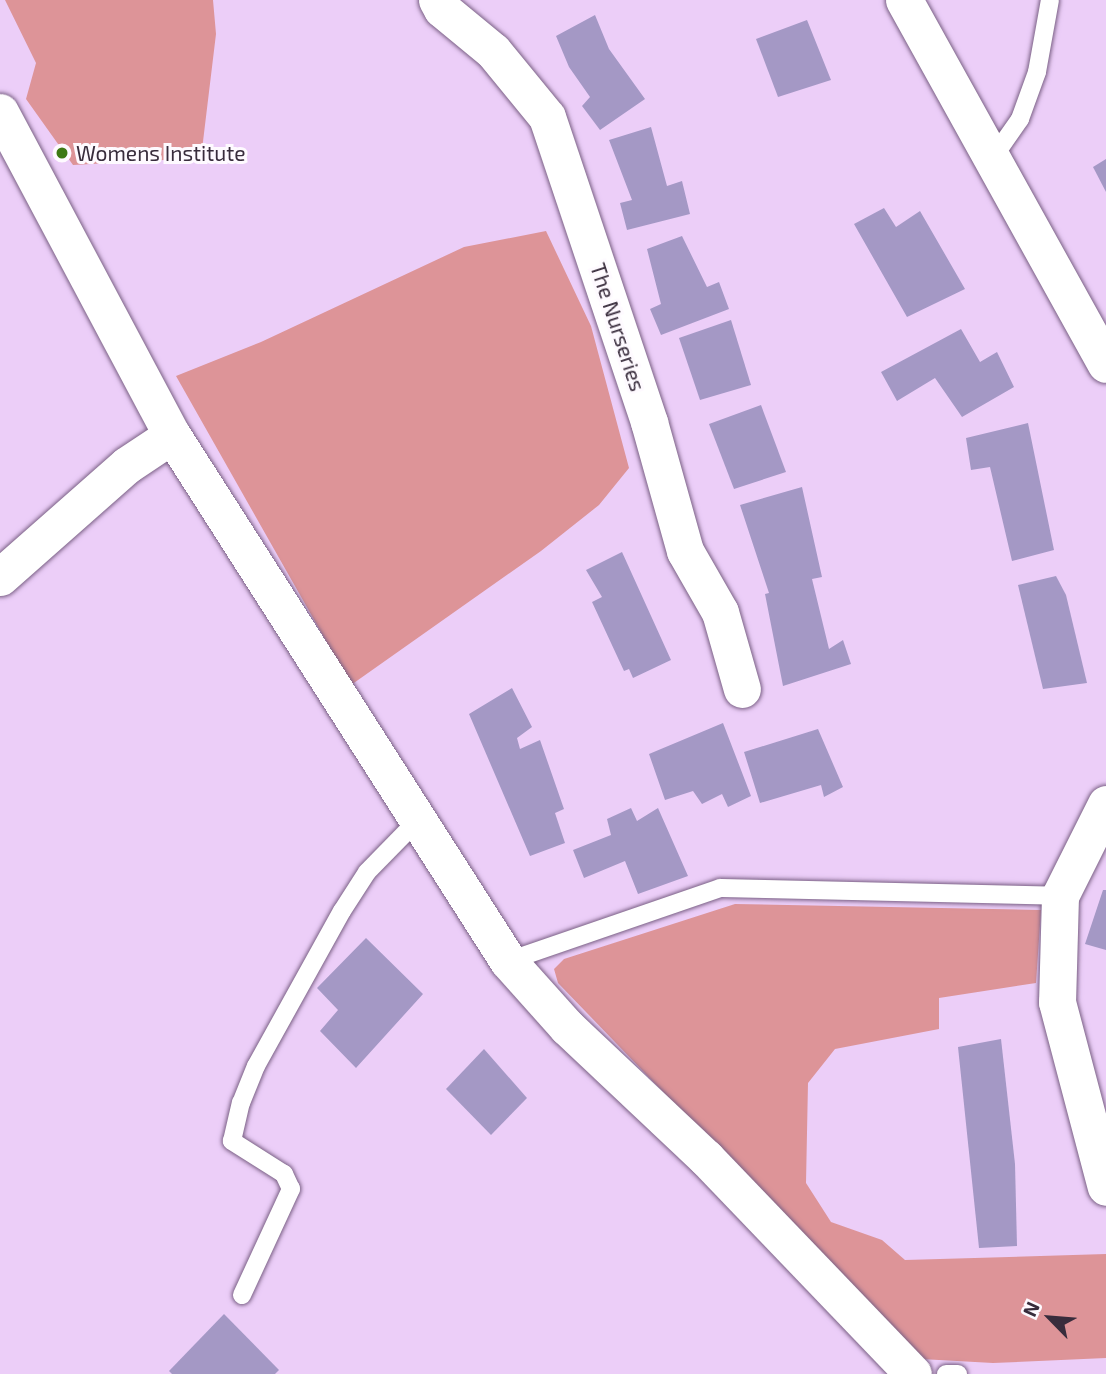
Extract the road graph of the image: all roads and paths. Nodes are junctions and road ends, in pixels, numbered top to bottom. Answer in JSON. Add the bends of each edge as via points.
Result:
{"nodes":[{"id":1,"x":437,"y":0,"type":"edge"},
{"id":2,"x":904,"y":0,"type":"edge"},
{"id":3,"x":1050,"y":0,"type":"edge"},
{"id":4,"x":0,"y":112,"type":"edge"},
{"id":5,"x":992,"y":159,"type":"junction"},
{"id":6,"x":1106,"y":364,"type":"edge"},
{"id":7,"x":172,"y":435,"type":"junction"},
{"id":8,"x":0,"y":577,"type":"edge"},
{"id":9,"x":742,"y":689,"type":"dead end"},
{"id":10,"x":1106,"y":804,"type":"edge"},
{"id":11,"x":417,"y":821,"type":"junction"},
{"id":12,"x":1060,"y":896,"type":"junction"},
{"id":13,"x":508,"y":961,"type":"junction"},
{"id":14,"x":1106,"y":1187,"type":"edge"},
{"id":15,"x":242,"y":1295,"type":"dead end"},
{"id":16,"x":913,"y":1374,"type":"edge"},
{"id":17,"x":946,"y":1374,"type":"edge"},
{"id":18,"x":958,"y":1374,"type":"edge"}],
"edges":[{"from":1,"to":9,"type":"street","name":"The Nurseries","via":[[494,51],[547,117],[642,397],[685,551],[720,612]]},
{"from":2,"to":5,"type":"street"},
{"from":3,"to":5,"type":"lane","via":[[1037,72],[1020,119]]},
{"from":4,"to":7,"type":"street"},
{"from":5,"to":6,"type":"street"},
{"from":7,"to":8,"type":"street","via":[[127,465]]},
{"from":7,"to":11,"type":"street"},
{"from":10,"to":12,"type":"street"},
{"from":11,"to":13,"type":"street"},
{"from":11,"to":15,"type":"lane","via":[[367,872],[342,911],[256,1066],[241,1103],[232,1142],[284,1174],[291,1189]]},
{"from":12,"to":13,"type":"lane","via":[[720,888]]},
{"from":12,"to":14,"type":"street","via":[[1057,1002]]},
{"from":13,"to":16,"type":"street","via":[[567,1027],[706,1158]]},
{"from":17,"to":18,"type":"lane"}]}
